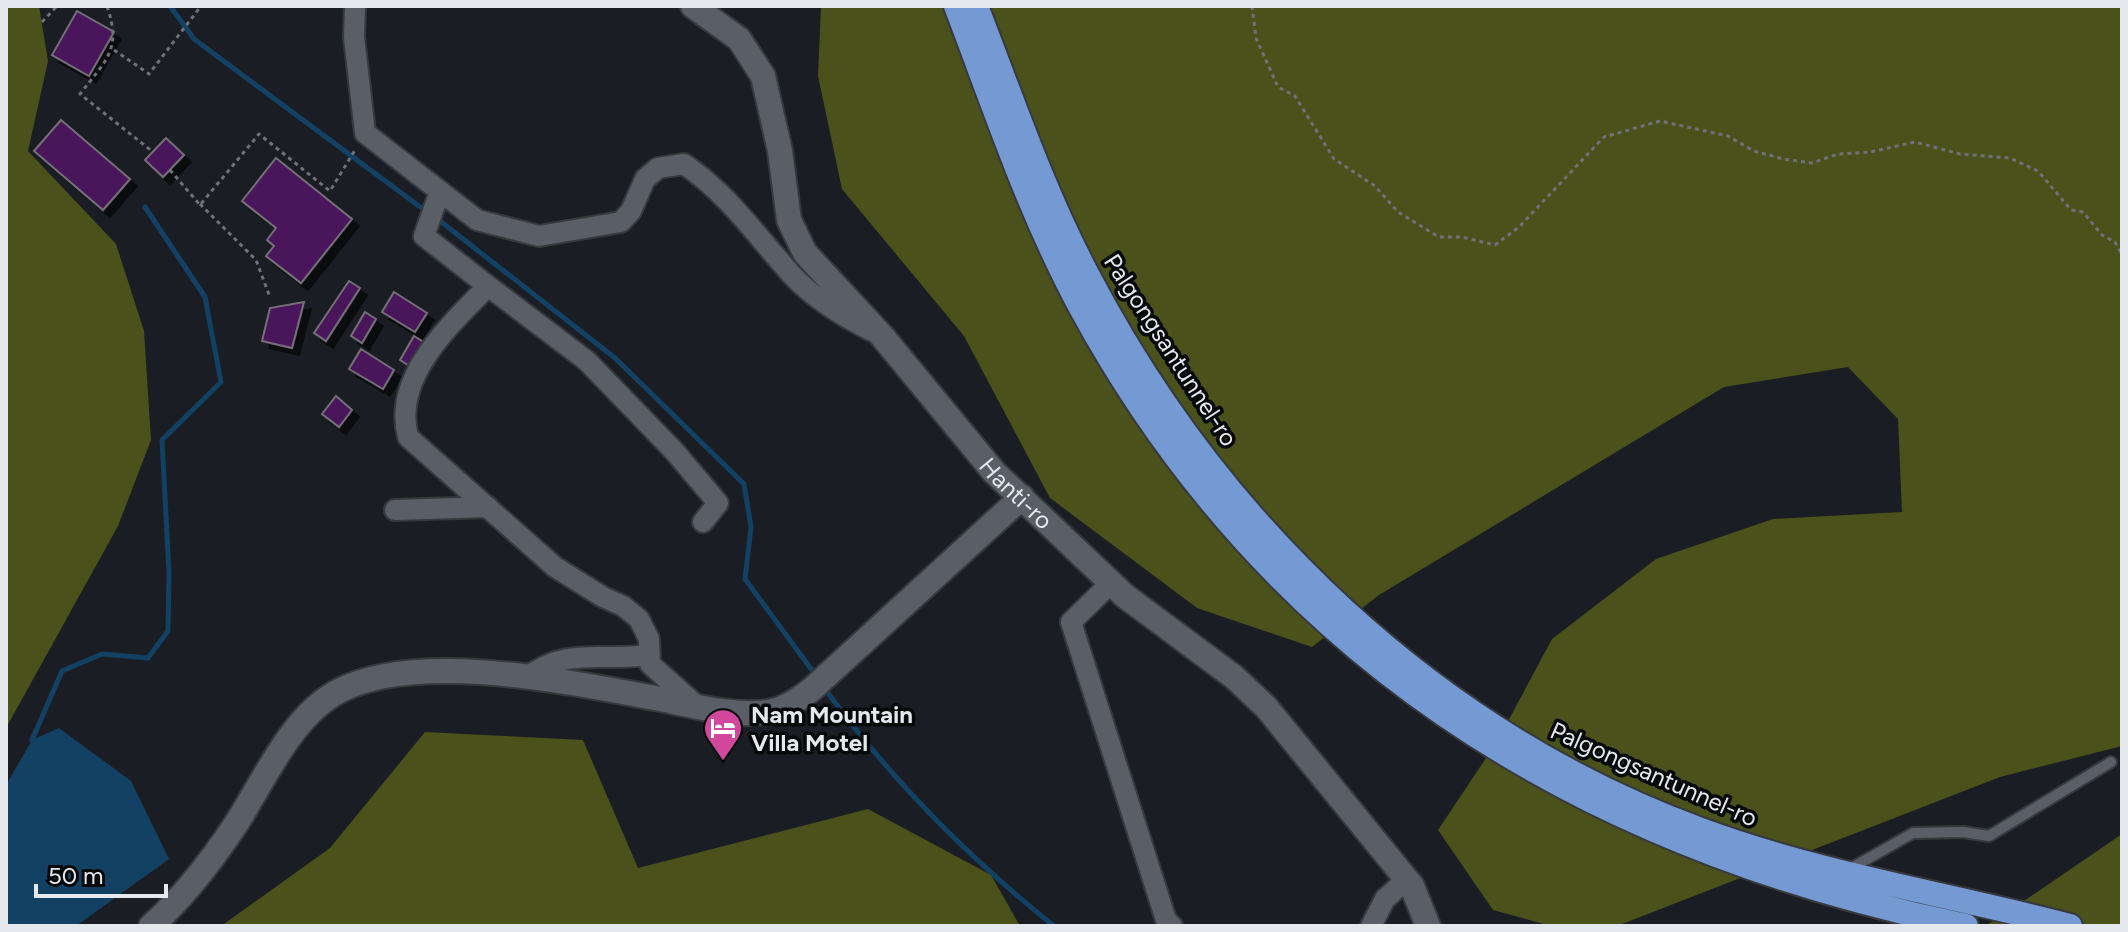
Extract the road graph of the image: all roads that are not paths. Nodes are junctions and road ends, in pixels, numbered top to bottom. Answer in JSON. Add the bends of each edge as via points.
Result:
{"nodes":[{"id":1,"x":355,"y":6,"type":"edge"},
{"id":2,"x":693,"y":6,"type":"edge"},
{"id":3,"x":956,"y":6,"type":"edge"},
{"id":4,"x":976,"y":6,"type":"edge"},
{"id":5,"x":439,"y":194,"type":"junction"},
{"id":6,"x":488,"y":286,"type":"junction"},
{"id":7,"x":882,"y":336,"type":"junction"},
{"id":8,"x":1022,"y":497,"type":"junction"},
{"id":9,"x":488,"y":507,"type":"junction"},
{"id":10,"x":395,"y":510,"type":"dead end"},
{"id":11,"x":703,"y":522,"type":"dead end"},
{"id":12,"x":1111,"y":583,"type":"junction"},
{"id":13,"x":648,"y":655,"type":"junction"},
{"id":14,"x":526,"y":678,"type":"junction"},
{"id":15,"x":697,"y":706,"type":"junction"},
{"id":16,"x":2111,"y":762,"type":"dead end"},
{"id":17,"x":1846,"y":871,"type":"dead end"},
{"id":18,"x":1407,"y":879,"type":"junction"},
{"id":19,"x":151,"y":926,"type":"edge"},
{"id":20,"x":1172,"y":926,"type":"edge"},
{"id":21,"x":1371,"y":926,"type":"edge"},
{"id":22,"x":1428,"y":926,"type":"edge"},
{"id":23,"x":1966,"y":926,"type":"edge"},
{"id":24,"x":2070,"y":926,"type":"edge"}],
"edges":[{"from":1,"to":5,"type":"street","via":[[365,133]]},
{"from":2,"to":7,"type":"street","name":"Hanti-ro","via":[[733,32],[763,76],[789,220],[798,243]]},
{"from":3,"to":23,"type":"highway","name":"Palgongsantunnel-ro","via":[[1036,218],[1081,309],[1174,452],[1241,536],[1301,599],[1433,710],[1517,764],[1624,819],[1766,874]]},
{"from":4,"to":24,"type":"highway","name":"Palgongsantunnel-ro","via":[[1049,194],[1087,275],[1132,349],[1189,438],[1249,514],[1374,638],[1511,739],[1697,829],[1763,852]]},
{"from":5,"to":6,"type":"street","via":[[424,236]]},
{"from":5,"to":7,"type":"street","via":[[477,220],[539,236],[621,222],[645,179],[658,168],[684,164],[740,210],[793,276],[854,322]]},
{"from":6,"to":9,"type":"street","via":[[443,333],[406,395],[404,415],[413,443]]},
{"from":6,"to":11,"type":"street","via":[[587,361],[675,452],[718,503]]},
{"from":7,"to":8,"type":"street","name":"Hanti-ro","via":[[971,446]]},
{"from":8,"to":12,"type":"street","name":"Hanti-ro"},
{"from":8,"to":15,"type":"street","via":[[802,696],[782,708],[757,713]]},
{"from":9,"to":10,"type":"street"},
{"from":9,"to":13,"type":"street","via":[[555,567],[639,619],[649,639]]},
{"from":12,"to":18,"type":"street","name":"Hanti-ro","via":[[1266,707]]},
{"from":12,"to":20,"type":"street","via":[[1071,622]]},
{"from":13,"to":14,"type":"street","via":[[569,656],[544,664]]},
{"from":13,"to":15,"type":"street","via":[[650,664]]},
{"from":14,"to":15,"type":"street"},
{"from":14,"to":19,"type":"street","via":[[397,674],[332,695],[300,726],[210,859]]},
{"from":16,"to":17,"type":"lane","via":[[1989,836],[1913,833]]},
{"from":18,"to":21,"type":"street","via":[[1385,899]]},
{"from":18,"to":22,"type":"street","name":"Hanti-ro"}]}
